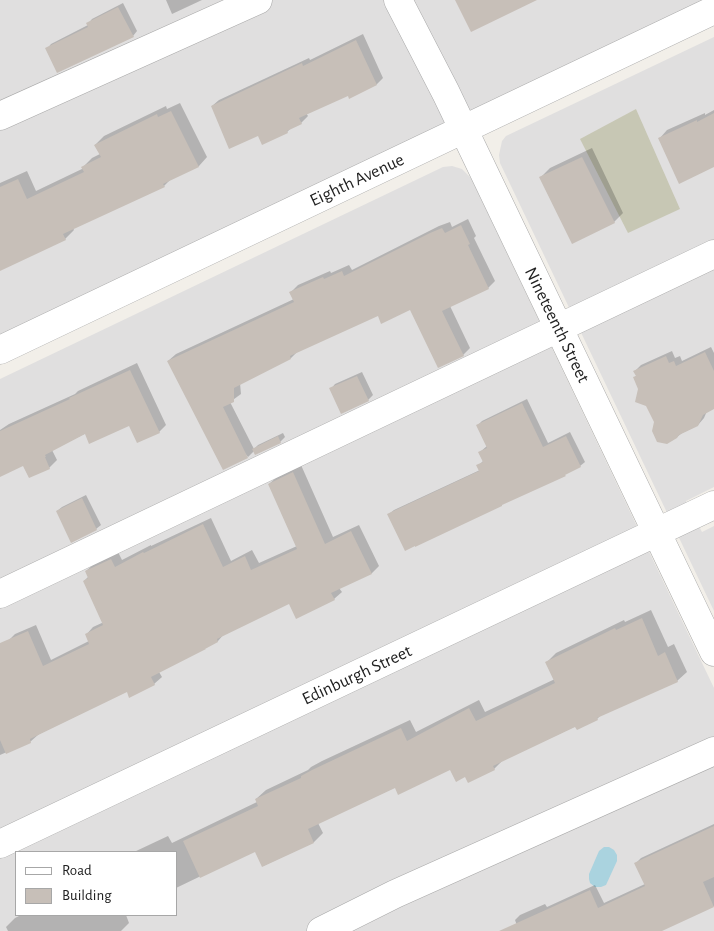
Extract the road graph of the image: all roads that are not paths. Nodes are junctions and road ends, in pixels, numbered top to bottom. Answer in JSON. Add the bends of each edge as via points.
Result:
{"nodes":[{"id":1,"x":258,"y":0,"type":"edge"},
{"id":2,"x":398,"y":0,"type":"edge"},
{"id":3,"x":714,"y":10,"type":"edge"},
{"id":4,"x":0,"y":116,"type":"edge"},
{"id":5,"x":464,"y":130,"type":"junction"},
{"id":6,"x":714,"y":254,"type":"edge"},
{"id":7,"x":559,"y":328,"type":"junction"},
{"id":8,"x":0,"y":350,"type":"edge"},
{"id":9,"x":714,"y":505,"type":"edge"},
{"id":10,"x":657,"y":532,"type":"junction"},
{"id":11,"x":0,"y":594,"type":"edge"},
{"id":12,"x":714,"y":652,"type":"edge"},
{"id":13,"x":714,"y":751,"type":"edge"},
{"id":14,"x":0,"y":844,"type":"edge"},
{"id":15,"x":321,"y":931,"type":"edge"}],
"edges":[{"from":1,"to":4,"type":"street"},
{"from":2,"to":5,"type":"street","name":"Nineteenth Street"},
{"from":3,"to":5,"type":"street","name":"Eighth Avenue"},
{"from":5,"to":7,"type":"street","name":"Nineteenth Street"},
{"from":5,"to":8,"type":"street","name":"Eighth Avenue"},
{"from":6,"to":7,"type":"street"},
{"from":7,"to":10,"type":"street","name":"Nineteenth Street"},
{"from":7,"to":11,"type":"street"},
{"from":9,"to":10,"type":"street","name":"Edinburgh Street"},
{"from":10,"to":12,"type":"street","name":"Nineteenth Street"},
{"from":10,"to":14,"type":"street","name":"Edinburgh Street"},
{"from":13,"to":15,"type":"street"}]}
